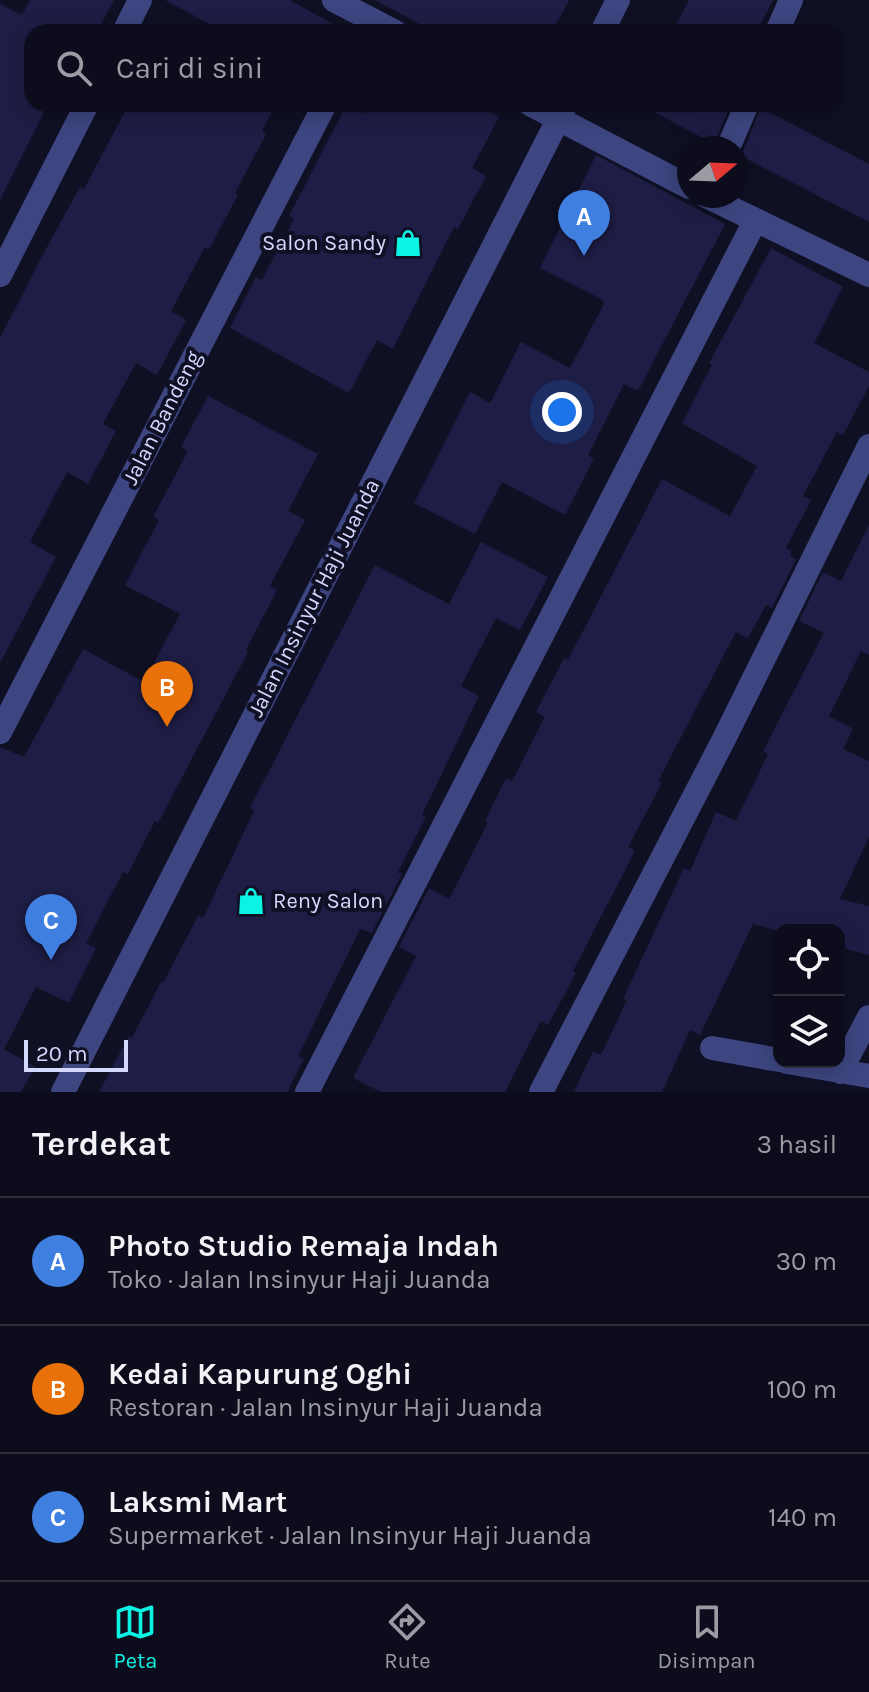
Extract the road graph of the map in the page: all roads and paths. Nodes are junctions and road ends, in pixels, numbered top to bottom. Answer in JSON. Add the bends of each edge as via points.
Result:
{"nodes":[{"id":1,"x":140,"y":0,"type":"edge"},
{"id":2,"x":334,"y":0,"type":"edge"},
{"id":3,"x":618,"y":0,"type":"edge"},
{"id":4,"x":791,"y":0,"type":"edge"},
{"id":5,"x":370,"y":17,"type":"edge"},
{"id":6,"x":128,"y":24,"type":"edge"},
{"id":7,"x":606,"y":24,"type":"edge"},
{"id":8,"x":780,"y":24,"type":"edge"},
{"id":9,"x":83,"y":112,"type":"edge"},
{"id":10,"x":321,"y":112,"type":"edge"},
{"id":11,"x":561,"y":112,"type":"edge"},
{"id":12,"x":564,"y":112,"type":"edge"},
{"id":13,"x":744,"y":112,"type":"edge"},
{"id":14,"x":733,"y":136,"type":"edge"},
{"id":15,"x":677,"y":180,"type":"edge"},
{"id":16,"x":730,"y":208,"type":"edge"},
{"id":17,"x":755,"y":221,"type":"junction"},
{"id":18,"x":0,"y":275,"type":"edge"},
{"id":19,"x":869,"y":275,"type":"edge"},
{"id":20,"x":869,"y":446,"type":"edge"},
{"id":21,"x":0,"y":732,"type":"edge"},
{"id":22,"x":869,"y":1017,"type":"edge"},
{"id":23,"x":712,"y":1048,"type":"dead end"},
{"id":24,"x":773,"y":1059,"type":"edge"},
{"id":25,"x":819,"y":1068,"type":"edge"},
{"id":26,"x":840,"y":1072,"type":"junction"},
{"id":27,"x":869,"y":1076,"type":"edge"},
{"id":28,"x":63,"y":1092,"type":"edge"},
{"id":29,"x":307,"y":1092,"type":"edge"},
{"id":30,"x":541,"y":1092,"type":"edge"}],
"edges":[{"from":1,"to":6,"type":"street"},
{"from":2,"to":5,"type":"street"},
{"from":3,"to":7,"type":"street"},
{"from":4,"to":8,"type":"street"},
{"from":9,"to":18,"type":"street"},
{"from":10,"to":21,"type":"street","name":"Jalan Bandeng"},
{"from":11,"to":28,"type":"street","name":"Jalan Insinyur Haji Juanda"},
{"from":12,"to":15,"type":"street"},
{"from":13,"to":14,"type":"street"},
{"from":16,"to":17,"type":"street"},
{"from":17,"to":19,"type":"street"},
{"from":17,"to":29,"type":"street"},
{"from":20,"to":30,"type":"street"},
{"from":22,"to":26,"type":"street"},
{"from":23,"to":24,"type":"street"},
{"from":25,"to":26,"type":"street"},
{"from":26,"to":27,"type":"street"}]}
